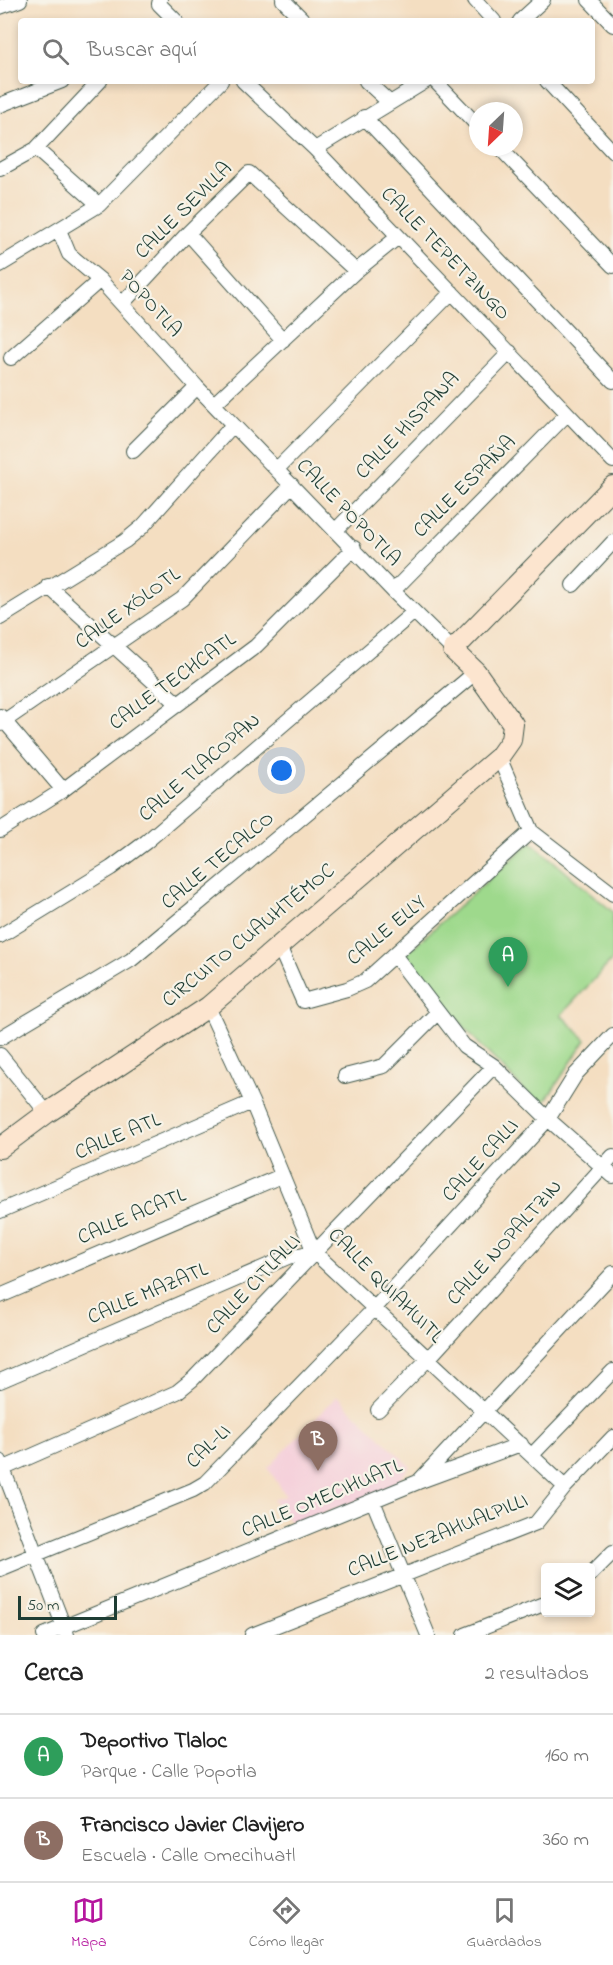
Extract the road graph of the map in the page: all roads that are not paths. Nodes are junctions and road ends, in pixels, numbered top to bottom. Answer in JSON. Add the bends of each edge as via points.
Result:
{"nodes":[{"id":1,"x":20,"y":0,"type":"edge"},
{"id":2,"x":283,"y":0,"type":"edge"},
{"id":3,"x":475,"y":0,"type":"edge"},
{"id":4,"x":543,"y":0,"type":"edge"},
{"id":5,"x":589,"y":0,"type":"edge"},
{"id":6,"x":0,"y":7,"type":"edge"},
{"id":7,"x":595,"y":16,"type":"edge"},
{"id":8,"x":301,"y":18,"type":"edge"},
{"id":9,"x":491,"y":18,"type":"edge"},
{"id":10,"x":523,"y":18,"type":"edge"},
{"id":11,"x":613,"y":25,"type":"edge"},
{"id":12,"x":54,"y":84,"type":"edge"},
{"id":13,"x":97,"y":84,"type":"edge"},
{"id":14,"x":218,"y":84,"type":"edge"},
{"id":15,"x":246,"y":84,"type":"edge"},
{"id":16,"x":369,"y":84,"type":"edge"},
{"id":17,"x":421,"y":84,"type":"edge"},
{"id":18,"x":438,"y":84,"type":"edge"},
{"id":19,"x":550,"y":84,"type":"edge"},
{"id":20,"x":390,"y":103,"type":"junction"},
{"id":21,"x":0,"y":105,"type":"edge"},
{"id":22,"x":364,"y":117,"type":"junction"},
{"id":23,"x":469,"y":117,"type":"edge"},
{"id":24,"x":36,"y":149,"type":"junction"},
{"id":25,"x":315,"y":149,"type":"junction"},
{"id":26,"x":613,"y":150,"type":"edge"},
{"id":27,"x":508,"y":156,"type":"edge"},
{"id":28,"x":0,"y":169,"type":"edge"},
{"id":29,"x":99,"y":205,"type":"junction"},
{"id":30,"x":59,"y":230,"type":"junction"},
{"id":31,"x":188,"y":233,"type":"junction"},
{"id":32,"x":398,"y":237,"type":"junction"},
{"id":33,"x":0,"y":265,"type":"edge"},
{"id":34,"x":613,"y":266,"type":"edge"},
{"id":35,"x":356,"y":271,"type":"junction"},
{"id":36,"x":100,"y":280,"type":"junction"},
{"id":37,"x":452,"y":292,"type":"junction"},
{"id":38,"x":122,"y":304,"type":"junction"},
{"id":39,"x":283,"y":340,"type":"junction"},
{"id":40,"x":510,"y":352,"type":"junction"},
{"id":41,"x":11,"y":358,"type":"dead end"},
{"id":42,"x":613,"y":381,"type":"edge"},
{"id":43,"x":197,"y":387,"type":"junction"},
{"id":44,"x":214,"y":404,"type":"junction"},
{"id":45,"x":567,"y":414,"type":"junction"},
{"id":46,"x":233,"y":425,"type":"junction"},
{"id":47,"x":133,"y":451,"type":"dead end"},
{"id":48,"x":613,"y":461,"type":"edge"},
{"id":49,"x":277,"y":469,"type":"junction"},
{"id":50,"x":292,"y":485,"type":"junction"},
{"id":51,"x":613,"y":486,"type":"edge"},
{"id":52,"x":336,"y":530,"type":"junction"},
{"id":53,"x":613,"y":542,"type":"edge"},
{"id":54,"x":354,"y":548,"type":"junction"},
{"id":55,"x":573,"y":585,"type":"dead end"},
{"id":56,"x":48,"y":586,"type":"junction"},
{"id":57,"x":393,"y":591,"type":"junction"},
{"id":58,"x":414,"y":612,"type":"junction"},
{"id":59,"x":0,"y":618,"type":"edge"},
{"id":60,"x":115,"y":646,"type":"junction"},
{"id":61,"x":453,"y":650,"type":"junction"},
{"id":62,"x":476,"y":672,"type":"junction"},
{"id":63,"x":178,"y":704,"type":"junction"},
{"id":64,"x":2,"y":720,"type":"edge"},
{"id":65,"x":499,"y":757,"type":"junction"},
{"id":66,"x":63,"y":790,"type":"junction"},
{"id":67,"x":0,"y":830,"type":"edge"},
{"id":68,"x":531,"y":831,"type":"junction"},
{"id":69,"x":613,"y":894,"type":"edge"},
{"id":70,"x":0,"y":936,"type":"edge"},
{"id":71,"x":279,"y":946,"type":"junction"},
{"id":72,"x":395,"y":956,"type":"junction"},
{"id":73,"x":208,"y":1006,"type":"junction"},
{"id":74,"x":438,"y":1012,"type":"junction"},
{"id":75,"x":613,"y":1035,"type":"edge"},
{"id":76,"x":0,"y":1038,"type":"edge"},
{"id":77,"x":0,"y":1055,"type":"edge"},
{"id":78,"x":494,"y":1066,"type":"junction"},
{"id":79,"x":345,"y":1076,"type":"dead end"},
{"id":80,"x":252,"y":1102,"type":"junction"},
{"id":81,"x":47,"y":1113,"type":"junction"},
{"id":82,"x":548,"y":1119,"type":"junction"},
{"id":83,"x":0,"y":1148,"type":"edge"},
{"id":84,"x":613,"y":1156,"type":"edge"},
{"id":85,"x":608,"y":1171,"type":"edge"},
{"id":86,"x":281,"y":1176,"type":"junction"},
{"id":87,"x":0,"y":1212,"type":"edge"},
{"id":88,"x":314,"y":1252,"type":"junction"},
{"id":89,"x":613,"y":1273,"type":"edge"},
{"id":90,"x":0,"y":1296,"type":"edge"},
{"id":91,"x":373,"y":1310,"type":"junction"},
{"id":92,"x":429,"y":1359,"type":"junction"},
{"id":93,"x":613,"y":1371,"type":"edge"},
{"id":94,"x":0,"y":1381,"type":"edge"},
{"id":95,"x":483,"y":1409,"type":"junction"},
{"id":96,"x":378,"y":1410,"type":"dead end"},
{"id":97,"x":613,"y":1437,"type":"edge"},
{"id":98,"x":521,"y":1444,"type":"junction"},
{"id":99,"x":532,"y":1455,"type":"junction"},
{"id":100,"x":1,"y":1466,"type":"edge"},
{"id":101,"x":418,"y":1482,"type":"junction"},
{"id":102,"x":565,"y":1487,"type":"junction"},
{"id":103,"x":373,"y":1501,"type":"junction"},
{"id":104,"x":613,"y":1551,"type":"edge"},
{"id":105,"x":37,"y":1555,"type":"junction"},
{"id":106,"x":0,"y":1569,"type":"edge"},
{"id":107,"x":595,"y":1571,"type":"edge"},
{"id":108,"x":403,"y":1574,"type":"junction"},
{"id":109,"x":541,"y":1605,"type":"edge"},
{"id":110,"x":66,"y":1631,"type":"edge"},
{"id":111,"x":44,"y":1635,"type":"edge"},
{"id":112,"x":252,"y":1635,"type":"edge"},
{"id":113,"x":428,"y":1635,"type":"edge"},
{"id":114,"x":465,"y":1635,"type":"edge"}],
"edges":[{"from":1,"to":6,"type":"street"},
{"from":2,"to":8,"type":"street"},
{"from":3,"to":9,"type":"street"},
{"from":4,"to":10,"type":"street"},
{"from":5,"to":7,"type":"street"},
{"from":7,"to":11,"type":"street"},
{"from":12,"to":21,"type":"street"},
{"from":13,"to":24,"type":"street"},
{"from":14,"to":29,"type":"street"},
{"from":15,"to":25,"type":"street","name":"CALLE TEPETZINGO"},
{"from":16,"to":20,"type":"street"},
{"from":17,"to":20,"type":"street"},
{"from":18,"to":23,"type":"street"},
{"from":19,"to":26,"type":"street"},
{"from":20,"to":22,"type":"street"},
{"from":22,"to":25,"type":"street"},
{"from":22,"to":42,"type":"street"},
{"from":24,"to":28,"type":"street"},
{"from":24,"to":29,"type":"street"},
{"from":25,"to":32,"type":"street","name":"CALLE TEPETZINGO"},
{"from":27,"to":34,"type":"street"},
{"from":29,"to":30,"type":"street"},
{"from":30,"to":33,"type":"street"},
{"from":30,"to":36,"type":"street","name":"POPOTLA","via":[[69,254]]},
{"from":31,"to":35,"type":"street","name":"CALLE SEVILLA","via":[[249,173]]},
{"from":31,"to":38,"type":"street","name":"CALLE SEVILLA"},
{"from":31,"to":39,"type":"street"},
{"from":32,"to":35,"type":"street"},
{"from":32,"to":37,"type":"street","name":"CALLE TEPETZINGO"},
{"from":35,"to":39,"type":"street"},
{"from":36,"to":38,"type":"street","name":"POPOTLA"},
{"from":36,"to":41,"type":"street"},
{"from":37,"to":40,"type":"street","name":"CALLE TEPETZINGO"},
{"from":37,"to":49,"type":"street"},
{"from":38,"to":43,"type":"street","name":"POPOTLA"},
{"from":39,"to":44,"type":"street"},
{"from":40,"to":45,"type":"street","name":"CALLE TEPETZINGO"},
{"from":40,"to":52,"type":"street","name":"CALLE HISPANA"},
{"from":43,"to":44,"type":"street","name":"POPOTLA"},
{"from":43,"to":47,"type":"street"},
{"from":44,"to":46,"type":"street","name":"CALLE POPOTLA"},
{"from":45,"to":48,"type":"street","name":"CALLE TEPETZINGO"},
{"from":45,"to":57,"type":"street","name":"CALLE ESPAÑA"},
{"from":46,"to":49,"type":"street","name":"CALLE POPOTLA"},
{"from":46,"to":56,"type":"street","via":[[142,527]]},
{"from":49,"to":50,"type":"street","name":"CALLE POPOTLA"},
{"from":50,"to":52,"type":"street","name":"CALLE POPOTLA"},
{"from":50,"to":60,"type":"street","name":"CALLE XÓLOTL","via":[[182,599]]},
{"from":51,"to":61,"type":"street"},
{"from":52,"to":54,"type":"street","name":"CALLE POPOTLA"},
{"from":53,"to":55,"type":"street"},
{"from":54,"to":57,"type":"street","name":"CALLE POPOTLA"},
{"from":54,"to":63,"type":"street","name":"CALLE TECHCATL","via":[[256,646]]},
{"from":56,"to":59,"type":"street"},
{"from":56,"to":60,"type":"street"},
{"from":57,"to":58,"type":"street","name":"CALLE POPOTLA"},
{"from":58,"to":61,"type":"street","name":"CALLE POPOTLA"},
{"from":58,"to":70,"type":"street","name":"CALLE TLACOPAN","via":[[146,842]]},
{"from":60,"to":63,"type":"street"},
{"from":60,"to":64,"type":"street","name":"CALLE XÓLOTL"},
{"from":61,"to":62,"type":"street"},
{"from":62,"to":65,"type":"street","name":"CIRCUITO CUAUHTÉMOC","via":[[513,724],[512,740]]},
{"from":62,"to":76,"type":"street","name":"CALLE TECALCO","via":[[131,960]]},
{"from":63,"to":66,"type":"street","name":"CALLE TECHCATL"},
{"from":64,"to":66,"type":"street"},
{"from":65,"to":68,"type":"street"},
{"from":65,"to":71,"type":"street","name":"CIRCUITO CUAUHTÉMOC"},
{"from":66,"to":67,"type":"street","name":"CALLE TECHCATL"},
{"from":68,"to":69,"type":"street"},
{"from":68,"to":72,"type":"street","name":"CALLE ELLY"},
{"from":71,"to":72,"type":"street","name":"CALLE ELLY","via":[[300,997],[307,1001],[365,981]]},
{"from":71,"to":73,"type":"street","name":"CIRCUITO CUAUHTÉMOC"},
{"from":72,"to":74,"type":"street"},
{"from":73,"to":80,"type":"street","name":"CALLE QUIAHUITL"},
{"from":73,"to":81,"type":"street","name":"CIRCUITO CUAUHTÉMOC"},
{"from":74,"to":78,"type":"street","via":[[464,1046]]},
{"from":74,"to":79,"type":"street","via":[[384,1066]]},
{"from":75,"to":82,"type":"street","name":"CALLE CALLI","via":[[576,1074]]},
{"from":77,"to":81,"type":"street"},
{"from":78,"to":82,"type":"street"},
{"from":78,"to":88,"type":"street","name":"CALLE CITLALLI"},
{"from":80,"to":86,"type":"street","name":"CALLE QUIAHUITL"},
{"from":80,"to":87,"type":"street","name":"CALLE ATL"},
{"from":81,"to":83,"type":"street","name":"CIRCUITO CUAUHTÉMOC"},
{"from":82,"to":85,"type":"street"},
{"from":82,"to":91,"type":"street","name":"CALLE CALLI"},
{"from":84,"to":85,"type":"street","name":"CALLE NOPALTZIN"},
{"from":85,"to":92,"type":"street","name":"CALLE NOPALTZIN"},
{"from":86,"to":88,"type":"street","name":"CALLE QUIAHUITL"},
{"from":86,"to":90,"type":"street","name":"CALLE ACATL"},
{"from":88,"to":91,"type":"street","name":"CALLE QUIAHUITL"},
{"from":88,"to":94,"type":"street","name":"CALLE MAZATL","via":[[288,1257]]},
{"from":88,"to":100,"type":"street","name":"CALLE CITLALLI","via":[[177,1392]]},
{"from":89,"to":95,"type":"street","name":"CALLE OMECIHUATL"},
{"from":91,"to":92,"type":"street","name":"CALLE QUIAHUITL"},
{"from":91,"to":105,"type":"street","name":"CAL-LI","via":[[205,1483]]},
{"from":92,"to":95,"type":"street","name":"CALLE QUIAHUITL"},
{"from":92,"to":96,"type":"street","name":"CALLE NOPALTZIN"},
{"from":93,"to":99,"type":"street"},
{"from":95,"to":98,"type":"street","name":"CALLE QUIAHUITL"},
{"from":95,"to":101,"type":"street","name":"CALLE OMECIHUATL"},
{"from":97,"to":102,"type":"street","name":"CALLE NEZAHUALPILLI"},
{"from":98,"to":99,"type":"street","name":"CALLE QUIAHUITL"},
{"from":98,"to":101,"type":"street"},
{"from":99,"to":102,"type":"street","name":"CALLE QUIAHUITL"},
{"from":100,"to":105,"type":"street"},
{"from":101,"to":103,"type":"street","name":"CALLE OMECIHUATL"},
{"from":102,"to":108,"type":"street","name":"CALLE NEZAHUALPILLI","via":[[536,1523]]},
{"from":103,"to":108,"type":"street"},
{"from":103,"to":110,"type":"street","name":"CALLE OMECIHUATL"},
{"from":104,"to":107,"type":"street"},
{"from":105,"to":106,"type":"street","name":"CAL-LI"},
{"from":105,"to":110,"type":"street"},
{"from":108,"to":112,"type":"street","name":"CALLE NEZAHUALPILLI"},
{"from":108,"to":113,"type":"street"},
{"from":109,"to":114,"type":"street"},
{"from":110,"to":111,"type":"street","name":"CALLE OMECIHUATL"}]}
